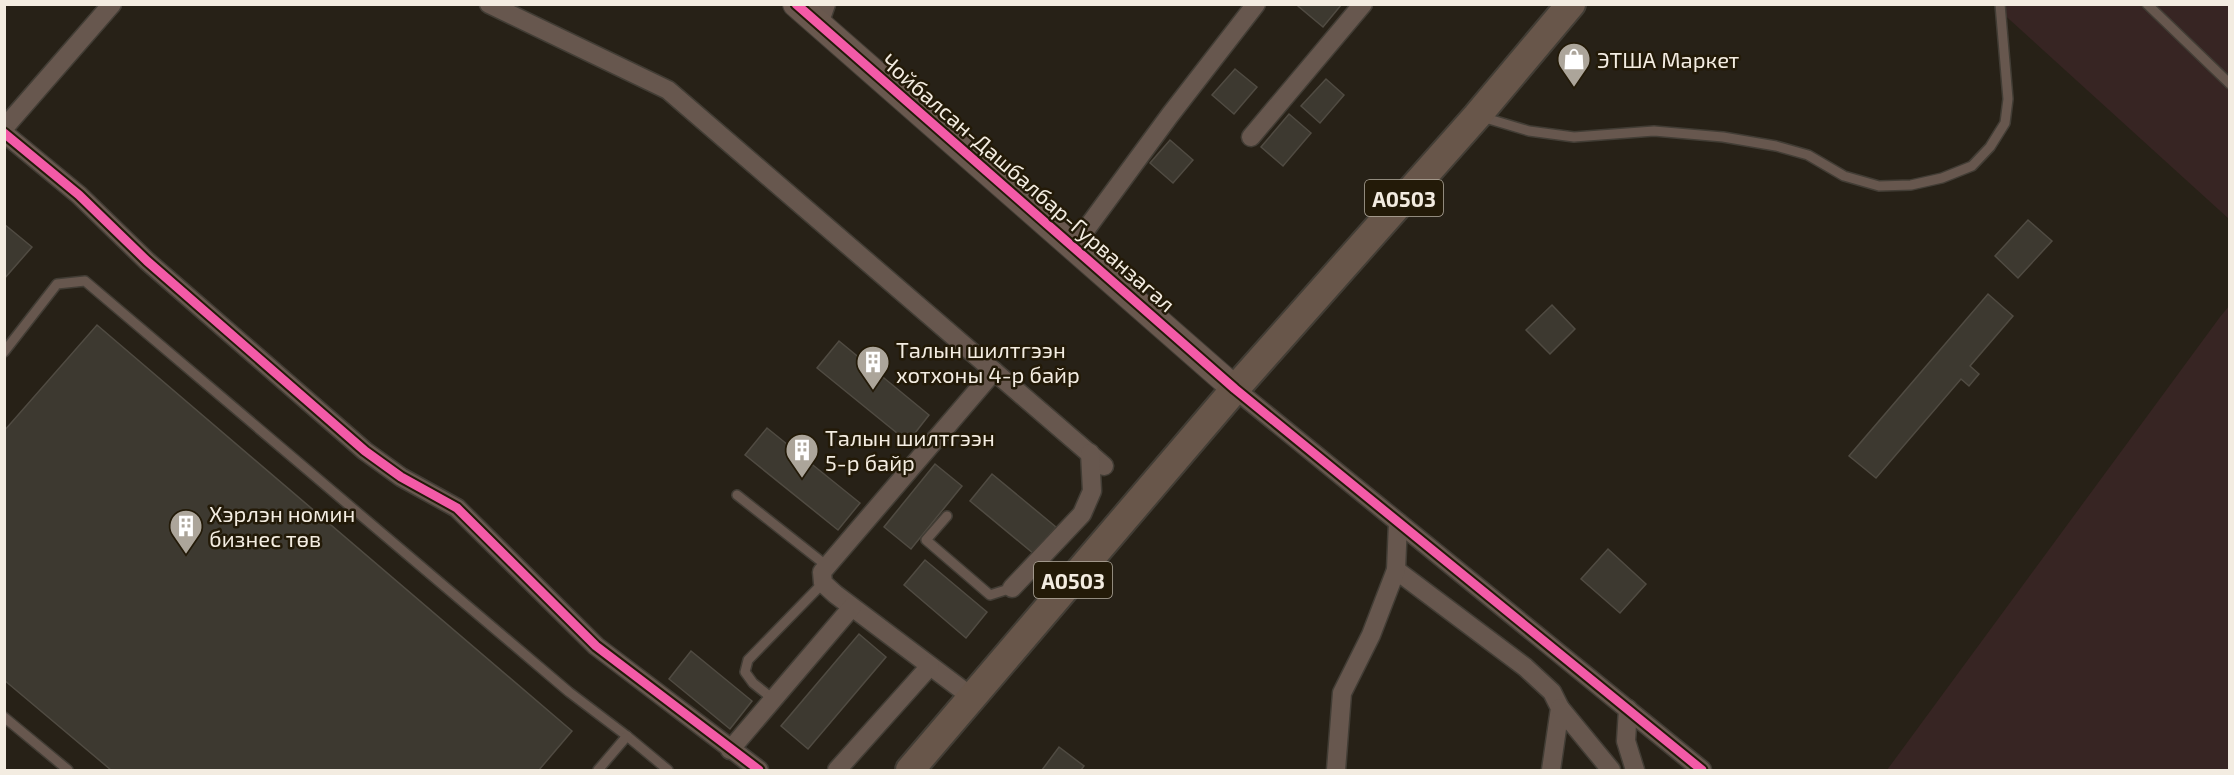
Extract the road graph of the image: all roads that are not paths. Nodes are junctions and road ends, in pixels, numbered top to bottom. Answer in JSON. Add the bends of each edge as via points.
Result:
{"nodes":[{"id":1,"x":112,"y":4,"type":"edge"},
{"id":2,"x":489,"y":4,"type":"edge"},
{"id":3,"x":796,"y":4,"type":"edge"},
{"id":4,"x":1256,"y":4,"type":"edge"},
{"id":5,"x":1363,"y":4,"type":"edge"},
{"id":6,"x":1571,"y":4,"type":"edge"},
{"id":7,"x":2000,"y":4,"type":"edge"},
{"id":8,"x":2146,"y":4,"type":"edge"},
{"id":9,"x":822,"y":14,"type":"edge"},
{"id":10,"x":2229,"y":84,"type":"edge"},
{"id":11,"x":1477,"y":116,"type":"junction"},
{"id":12,"x":4,"y":128,"type":"edge"},
{"id":13,"x":4,"y":133,"type":"edge"},
{"id":14,"x":1251,"y":137,"type":"dead end"},
{"id":15,"x":1073,"y":247,"type":"junction"},
{"id":16,"x":4,"y":352,"type":"edge"},
{"id":17,"x":994,"y":370,"type":"junction"},
{"id":18,"x":1235,"y":389,"type":"junction"},
{"id":19,"x":1090,"y":453,"type":"junction"},
{"id":20,"x":1104,"y":465,"type":"dead end"},
{"id":21,"x":737,"y":495,"type":"dead end"},
{"id":22,"x":947,"y":516,"type":"dead end"},
{"id":23,"x":1398,"y":522,"type":"junction"},
{"id":24,"x":1396,"y":570,"type":"junction"},
{"id":25,"x":825,"y":574,"type":"junction"},
{"id":26,"x":1012,"y":588,"type":"joint"},
{"id":27,"x":852,"y":607,"type":"junction"},
{"id":28,"x":930,"y":666,"type":"junction"},
{"id":29,"x":973,"y":698,"type":"junction"},
{"id":30,"x":773,"y":699,"type":"junction"},
{"id":31,"x":1560,"y":708,"type":"junction"},
{"id":32,"x":1628,"y":709,"type":"junction"},
{"id":33,"x":4,"y":717,"type":"edge"},
{"id":34,"x":627,"y":736,"type":"junction"},
{"id":35,"x":730,"y":750,"type":"junction"},
{"id":36,"x":68,"y":771,"type":"edge"},
{"id":37,"x":598,"y":771,"type":"edge"},
{"id":38,"x":668,"y":771,"type":"edge"},
{"id":39,"x":759,"y":771,"type":"edge"},
{"id":40,"x":837,"y":771,"type":"edge"},
{"id":41,"x":910,"y":771,"type":"edge"},
{"id":42,"x":1336,"y":771,"type":"edge"},
{"id":43,"x":1551,"y":771,"type":"edge"},
{"id":44,"x":1611,"y":771,"type":"edge"},
{"id":45,"x":1635,"y":771,"type":"edge"},
{"id":46,"x":1702,"y":771,"type":"edge"}],
"edges":[{"from":1,"to":12,"type":"street"},
{"from":2,"to":17,"type":"street","via":[[668,90]]},
{"from":3,"to":9,"type":"street","name":"Чойбалсан-Дашбалбар-Гурванзагал"},
{"from":4,"to":15,"type":"street"},
{"from":5,"to":14,"type":"street"},
{"from":6,"to":11,"type":"main road","number":"A0503"},
{"from":7,"to":11,"type":"lane","via":[[2008,99],[2005,123],[1972,166],[1911,185],[1879,186],[1844,176],[1808,155],[1723,137],[1654,131],[1574,136],[1529,131]]},
{"from":8,"to":10,"type":"lane"},
{"from":9,"to":15,"type":"street","name":"Чойбалсан-Дашбалбар-Гурванзагал"},
{"from":11,"to":18,"type":"main road","number":"A0503"},
{"from":13,"to":35,"type":"street","via":[[79,195],[147,261],[365,451],[401,477],[457,508],[596,646]]},
{"from":15,"to":18,"type":"street","name":"Чойбалсан-Дашбалбар-Гурванзагал"},
{"from":16,"to":34,"type":"lane","via":[[57,284],[85,281],[569,692]]},
{"from":17,"to":19,"type":"street"},
{"from":17,"to":25,"type":"street"},
{"from":18,"to":23,"type":"street"},
{"from":18,"to":29,"type":"main road","number":"A0503"},
{"from":19,"to":20,"type":"street"},
{"from":19,"to":26,"type":"street","via":[[1092,491],[1082,514]]},
{"from":21,"to":25,"type":"lane"},
{"from":22,"to":26,"type":"lane","via":[[926,540],[990,595]]},
{"from":23,"to":24,"type":"street"},
{"from":23,"to":32,"type":"street"},
{"from":24,"to":31,"type":"street","via":[[1525,667],[1552,692]]},
{"from":24,"to":42,"type":"street","via":[[1371,635],[1342,693]]},
{"from":25,"to":27,"type":"street"},
{"from":25,"to":30,"type":"lane","via":[[748,660],[745,672]]},
{"from":27,"to":28,"type":"street"},
{"from":27,"to":30,"type":"street"},
{"from":28,"to":29,"type":"street"},
{"from":28,"to":40,"type":"street"},
{"from":29,"to":41,"type":"main road","number":"A0503"},
{"from":30,"to":35,"type":"street"},
{"from":31,"to":43,"type":"street"},
{"from":31,"to":44,"type":"street"},
{"from":32,"to":45,"type":"street","via":[[1626,741]]},
{"from":32,"to":46,"type":"street"},
{"from":33,"to":36,"type":"lane"},
{"from":34,"to":37,"type":"lane"},
{"from":34,"to":38,"type":"lane"},
{"from":35,"to":39,"type":"street"}]}
